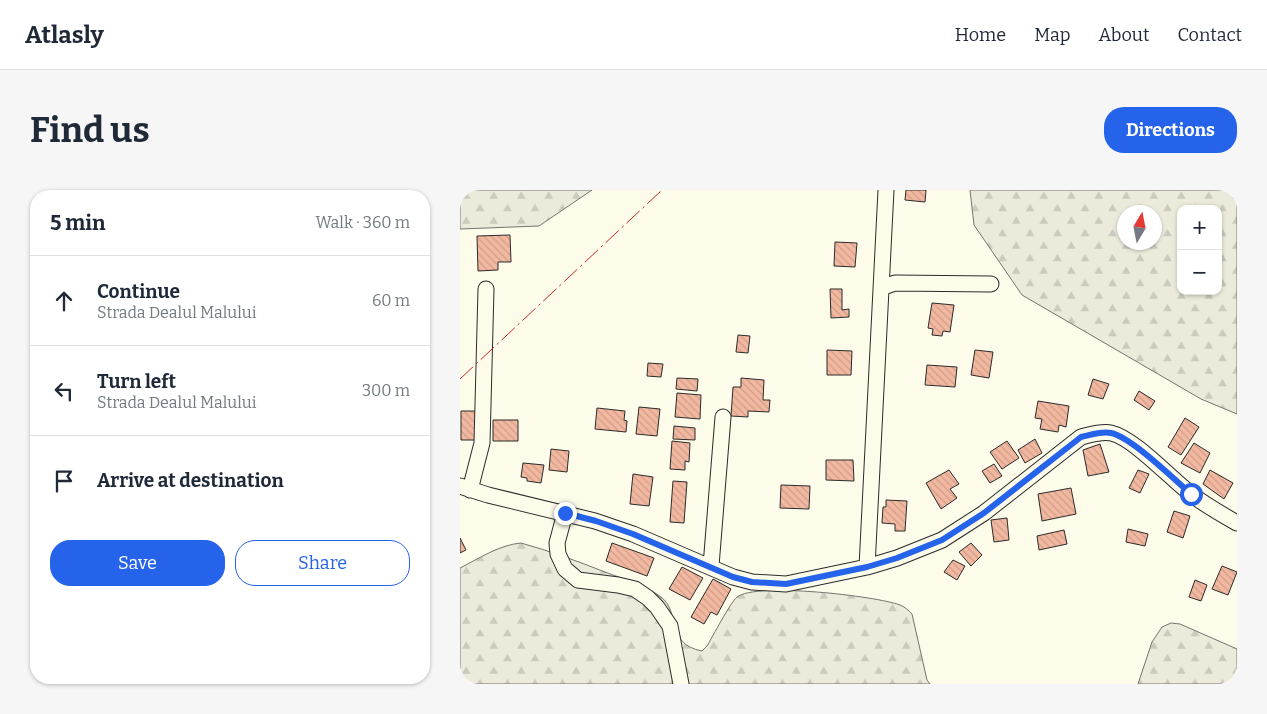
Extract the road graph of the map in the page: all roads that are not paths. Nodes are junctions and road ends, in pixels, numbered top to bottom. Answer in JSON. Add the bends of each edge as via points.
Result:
{"nodes":[{"id":1,"x":886,"y":190,"type":"edge"},
{"id":2,"x":991,"y":284,"type":"dead end"},
{"id":3,"x":881,"y":288,"type":"junction"},
{"id":4,"x":486,"y":289,"type":"dead end"},
{"id":5,"x":723,"y":416,"type":"dead end"},
{"id":6,"x":465,"y":488,"type":"edge"},
{"id":7,"x":565,"y":513,"type":"junction"},
{"id":8,"x":1237,"y":523,"type":"edge"},
{"id":9,"x":711,"y":566,"type":"junction"},
{"id":10,"x":867,"y":567,"type":"junction"},
{"id":11,"x":681,"y":684,"type":"edge"}],
"edges":[{"from":1,"to":3,"type":"street"},
{"from":2,"to":3,"type":"street","via":[[895,283]]},
{"from":3,"to":10,"type":"street"},
{"from":4,"to":6,"type":"street","via":[[482,442]]},
{"from":5,"to":9,"type":"street"},
{"from":6,"to":7,"type":"street"},
{"from":7,"to":9,"type":"street","via":[[633,534]]},
{"from":7,"to":11,"type":"street","via":[[557,543],[565,569],[578,580],[635,589],[648,598],[670,626]]},
{"from":8,"to":10,"type":"street","via":[[1191,494],[1130,442],[1111,433],[1096,434],[1081,437],[984,513],[942,540]]},
{"from":9,"to":10,"type":"street","via":[[733,577],[768,584],[786,584]]}]}
